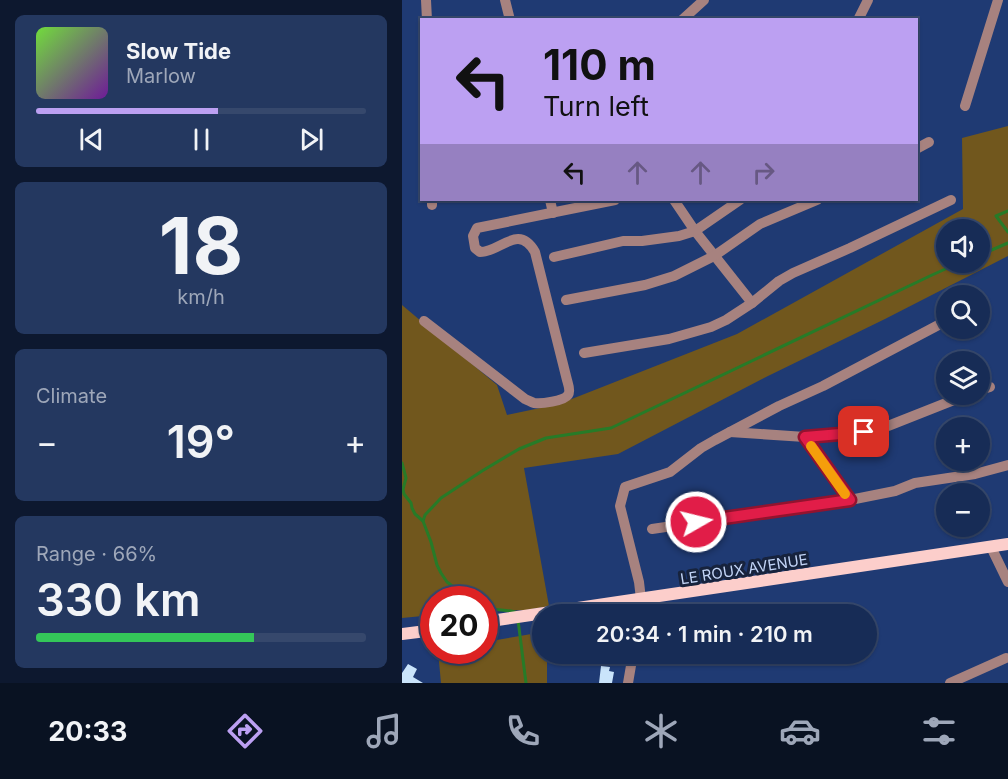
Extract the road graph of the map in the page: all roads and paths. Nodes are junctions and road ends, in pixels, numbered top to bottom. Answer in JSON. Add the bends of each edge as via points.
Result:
{"nodes":[{"id":1,"x":426,"y":0,"type":"edge"},
{"id":2,"x":505,"y":0,"type":"edge"},
{"id":3,"x":704,"y":0,"type":"edge"},
{"id":4,"x":868,"y":0,"type":"edge"},
{"id":5,"x":998,"y":0,"type":"edge"},
{"id":6,"x":427,"y":18,"type":"edge"},
{"id":7,"x":510,"y":18,"type":"edge"},
{"id":8,"x":684,"y":18,"type":"edge"},
{"id":9,"x":859,"y":18,"type":"edge"},
{"id":10,"x":965,"y":106,"type":"dead end"},
{"id":11,"x":929,"y":142,"type":"dead end"},
{"id":12,"x":918,"y":148,"type":"edge"},
{"id":13,"x":951,"y":200,"type":"dead end"},
{"id":14,"x":550,"y":201,"type":"edge"},
{"id":15,"x":610,"y":201,"type":"edge"},
{"id":16,"x":675,"y":201,"type":"edge"},
{"id":17,"x":739,"y":201,"type":"edge"},
{"id":18,"x":815,"y":201,"type":"edge"},
{"id":19,"x":553,"y":213,"type":"junction"},
{"id":20,"x":695,"y":231,"type":"junction"},
{"id":21,"x":714,"y":256,"type":"junction"},
{"id":22,"x":554,"y":257,"type":"dead end"},
{"id":23,"x":566,"y":300,"type":"dead end"},
{"id":24,"x":752,"y":303,"type":"junction"},
{"id":25,"x":424,"y":321,"type":"dead end"},
{"id":26,"x":936,"y":326,"type":"edge"},
{"id":27,"x":584,"y":353,"type":"dead end"},
{"id":28,"x":940,"y":405,"type":"edge"},
{"id":29,"x":729,"y":432,"type":"junction"},
{"id":30,"x":805,"y":437,"type":"junction"},
{"id":31,"x":1008,"y":465,"type":"edge"},
{"id":32,"x":850,"y":500,"type":"junction"},
{"id":33,"x":652,"y":529,"type":"dead end"},
{"id":34,"x":1008,"y":544,"type":"edge"},
{"id":35,"x":991,"y":547,"type":"junction"},
{"id":36,"x":1008,"y":582,"type":"edge"},
{"id":37,"x":641,"y":599,"type":"junction"},
{"id":38,"x":640,"y":604,"type":"edge"},
{"id":39,"x":498,"y":620,"type":"edge"},
{"id":40,"x":420,"y":632,"type":"edge"},
{"id":41,"x":402,"y":634,"type":"edge"},
{"id":42,"x":1006,"y":658,"type":"dead end"},
{"id":43,"x":631,"y":664,"type":"edge"},
{"id":44,"x":628,"y":683,"type":"edge"},
{"id":45,"x":950,"y":683,"type":"edge"}],
"edges":[{"from":1,"to":6,"type":"street"},
{"from":2,"to":7,"type":"street"},
{"from":3,"to":8,"type":"street"},
{"from":4,"to":9,"type":"street"},
{"from":5,"to":10,"type":"street"},
{"from":11,"to":12,"type":"street"},
{"from":13,"to":24,"type":"street","via":[[794,273]]},
{"from":14,"to":19,"type":"street"},
{"from":15,"to":19,"type":"street"},
{"from":16,"to":20,"type":"street"},
{"from":17,"to":20,"type":"street"},
{"from":18,"to":21,"type":"street","via":[[760,224]]},
{"from":19,"to":25,"type":"street","via":[[477,228],[473,236],[480,252],[514,239],[526,242],[535,252],[568,395],[545,403],[525,399]]},
{"from":20,"to":21,"type":"street"},
{"from":20,"to":22,"type":"street","via":[[623,241]]},
{"from":21,"to":23,"type":"street","via":[[645,285]]},
{"from":21,"to":24,"type":"street"},
{"from":24,"to":27,"type":"street","via":[[720,323],[682,336]]},
{"from":26,"to":29,"type":"street"},
{"from":28,"to":30,"type":"street","via":[[877,429]]},
{"from":29,"to":30,"type":"street"},
{"from":29,"to":37,"type":"street","via":[[670,472],[625,487],[620,507]]},
{"from":30,"to":32,"type":"street"},
{"from":31,"to":32,"type":"street"},
{"from":32,"to":33,"type":"street"},
{"from":34,"to":35,"type":"main road","name":"LE ROUX AVENUE"},
{"from":35,"to":36,"type":"street"},
{"from":35,"to":37,"type":"main road","name":"LE ROUX AVENUE"},
{"from":37,"to":38,"type":"street"},
{"from":37,"to":39,"type":"main road","name":"LE ROUX AVENUE"},
{"from":40,"to":41,"type":"main road"},
{"from":42,"to":45,"type":"street"},
{"from":43,"to":44,"type":"street"}]}
